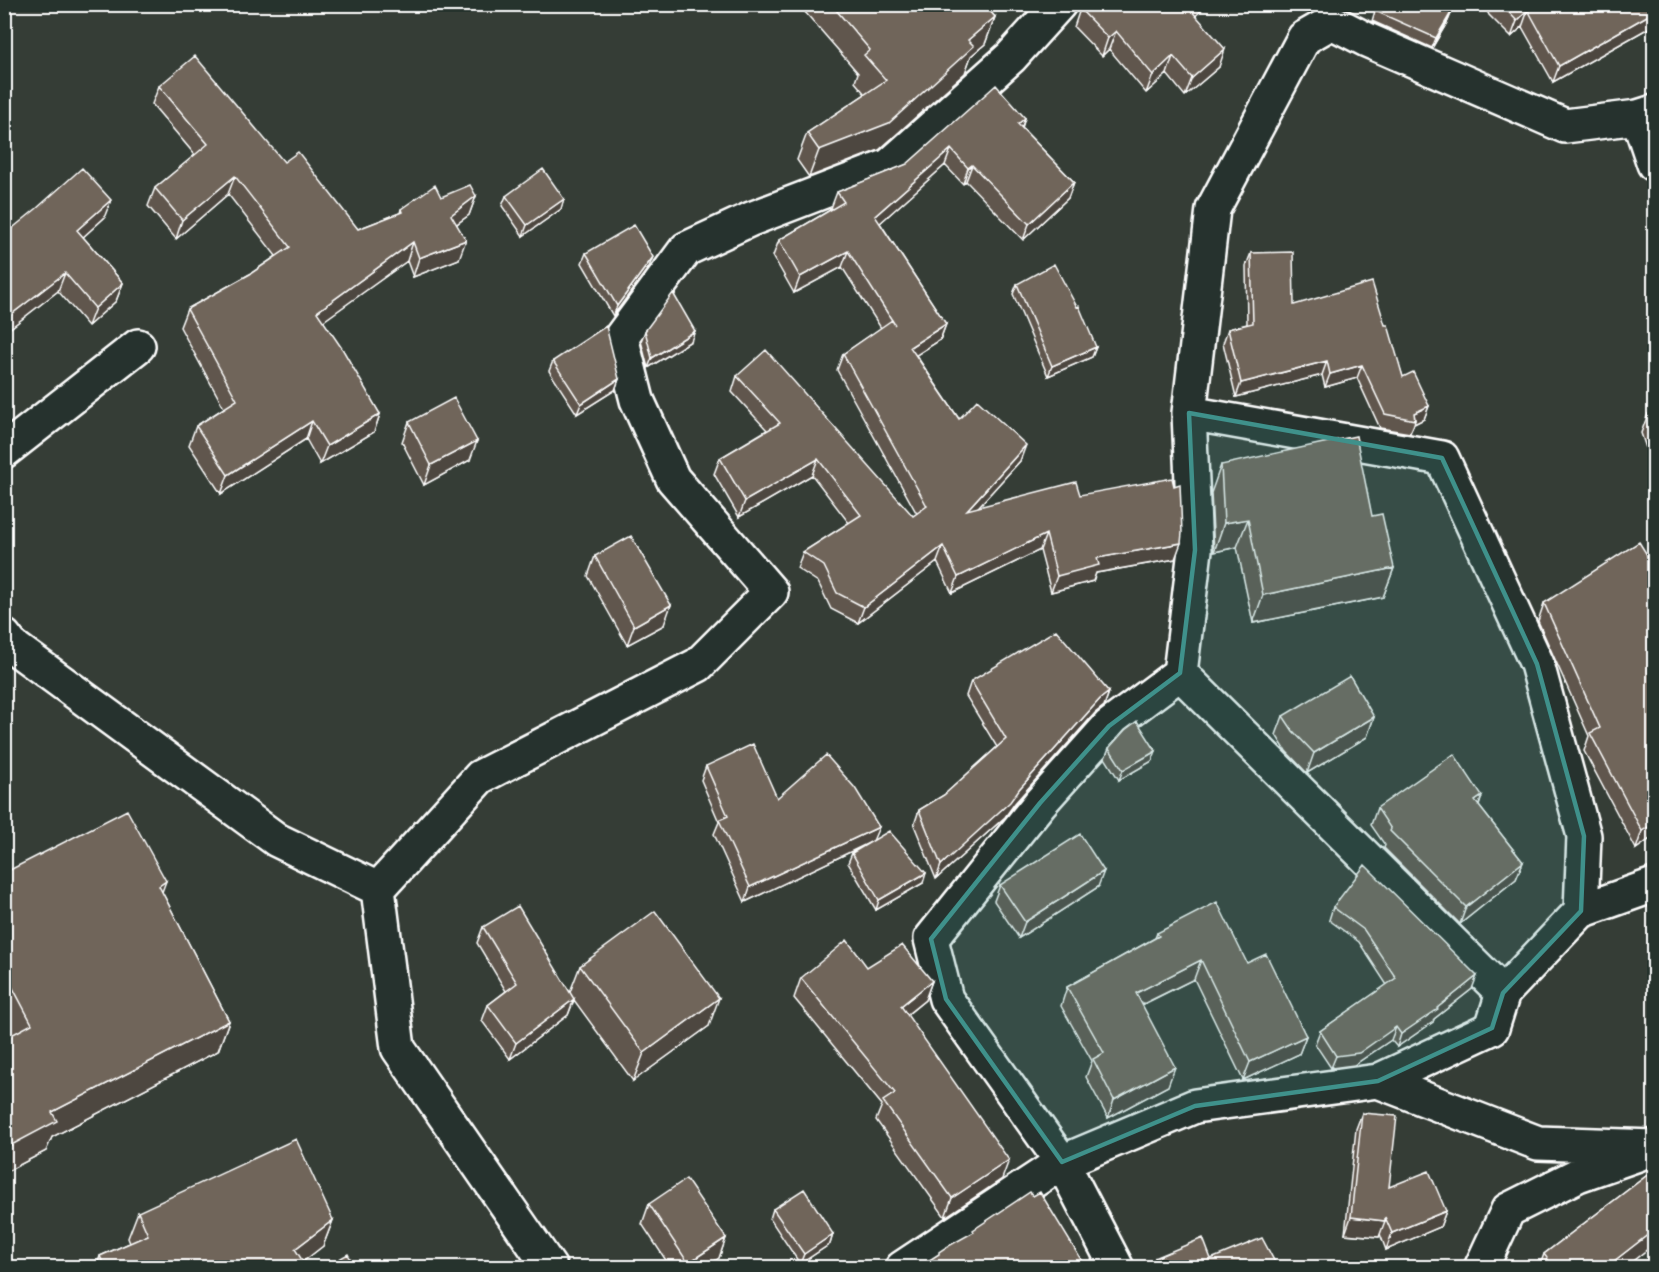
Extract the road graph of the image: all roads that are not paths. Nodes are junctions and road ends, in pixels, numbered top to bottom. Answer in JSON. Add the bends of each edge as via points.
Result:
{"nodes":[{"id":1,"x":1059,"y":4,"type":"edge"},
{"id":2,"x":1329,"y":14,"type":"edge"},
{"id":3,"x":1646,"y":115,"type":"edge"},
{"id":4,"x":1654,"y":164,"type":"edge"},
{"id":5,"x":138,"y":346,"type":"dead end"},
{"id":6,"x":1189,"y":413,"type":"junction"},
{"id":7,"x":4,"y":451,"type":"edge"},
{"id":8,"x":4,"y":636,"type":"edge"},
{"id":9,"x":1180,"y":673,"type":"junction"},
{"id":10,"x":1654,"y":885,"type":"edge"},
{"id":11,"x":378,"y":889,"type":"junction"},
{"id":12,"x":1581,"y":911,"type":"junction"},
{"id":13,"x":1503,"y":993,"type":"junction"},
{"id":14,"x":1378,"y":1081,"type":"junction"},
{"id":15,"x":1654,"y":1147,"type":"edge"},
{"id":16,"x":1062,"y":1162,"type":"junction"},
{"id":17,"x":550,"y":1268,"type":"edge"},
{"id":18,"x":902,"y":1268,"type":"edge"},
{"id":19,"x":1117,"y":1268,"type":"edge"},
{"id":20,"x":1481,"y":1268,"type":"edge"}],
"edges":[{"from":1,"to":11,"type":"street","via":[[1011,57],[889,166],[751,219],[686,249],[621,338],[637,400],[673,479],[771,592],[698,665],[480,777]]},
{"from":2,"to":3,"type":"street","via":[[1367,40],[1565,126]]},
{"from":2,"to":6,"type":"street","via":[[1304,38],[1213,209]]},
{"from":3,"to":4,"type":"street"},
{"from":5,"to":7,"type":"street"},
{"from":6,"to":9,"type":"street","via":[[1195,550]]},
{"from":6,"to":12,"type":"street","via":[[1442,458],[1537,664],[1584,836]]},
{"from":8,"to":11,"type":"street","via":[[11,645],[277,840]]},
{"from":9,"to":13,"type":"street"},
{"from":9,"to":16,"type":"street","via":[[1109,726],[1040,803],[931,939],[946,999]]},
{"from":10,"to":12,"type":"street"},
{"from":11,"to":17,"type":"street","via":[[398,1048]]},
{"from":12,"to":13,"type":"street"},
{"from":13,"to":14,"type":"street","via":[[1492,1028]]},
{"from":14,"to":15,"type":"street","via":[[1538,1143]]},
{"from":14,"to":16,"type":"street","via":[[1196,1106]]},
{"from":15,"to":20,"type":"street","via":[[1578,1175],[1508,1210]]},
{"from":16,"to":18,"type":"street"},
{"from":16,"to":19,"type":"street"}]}
